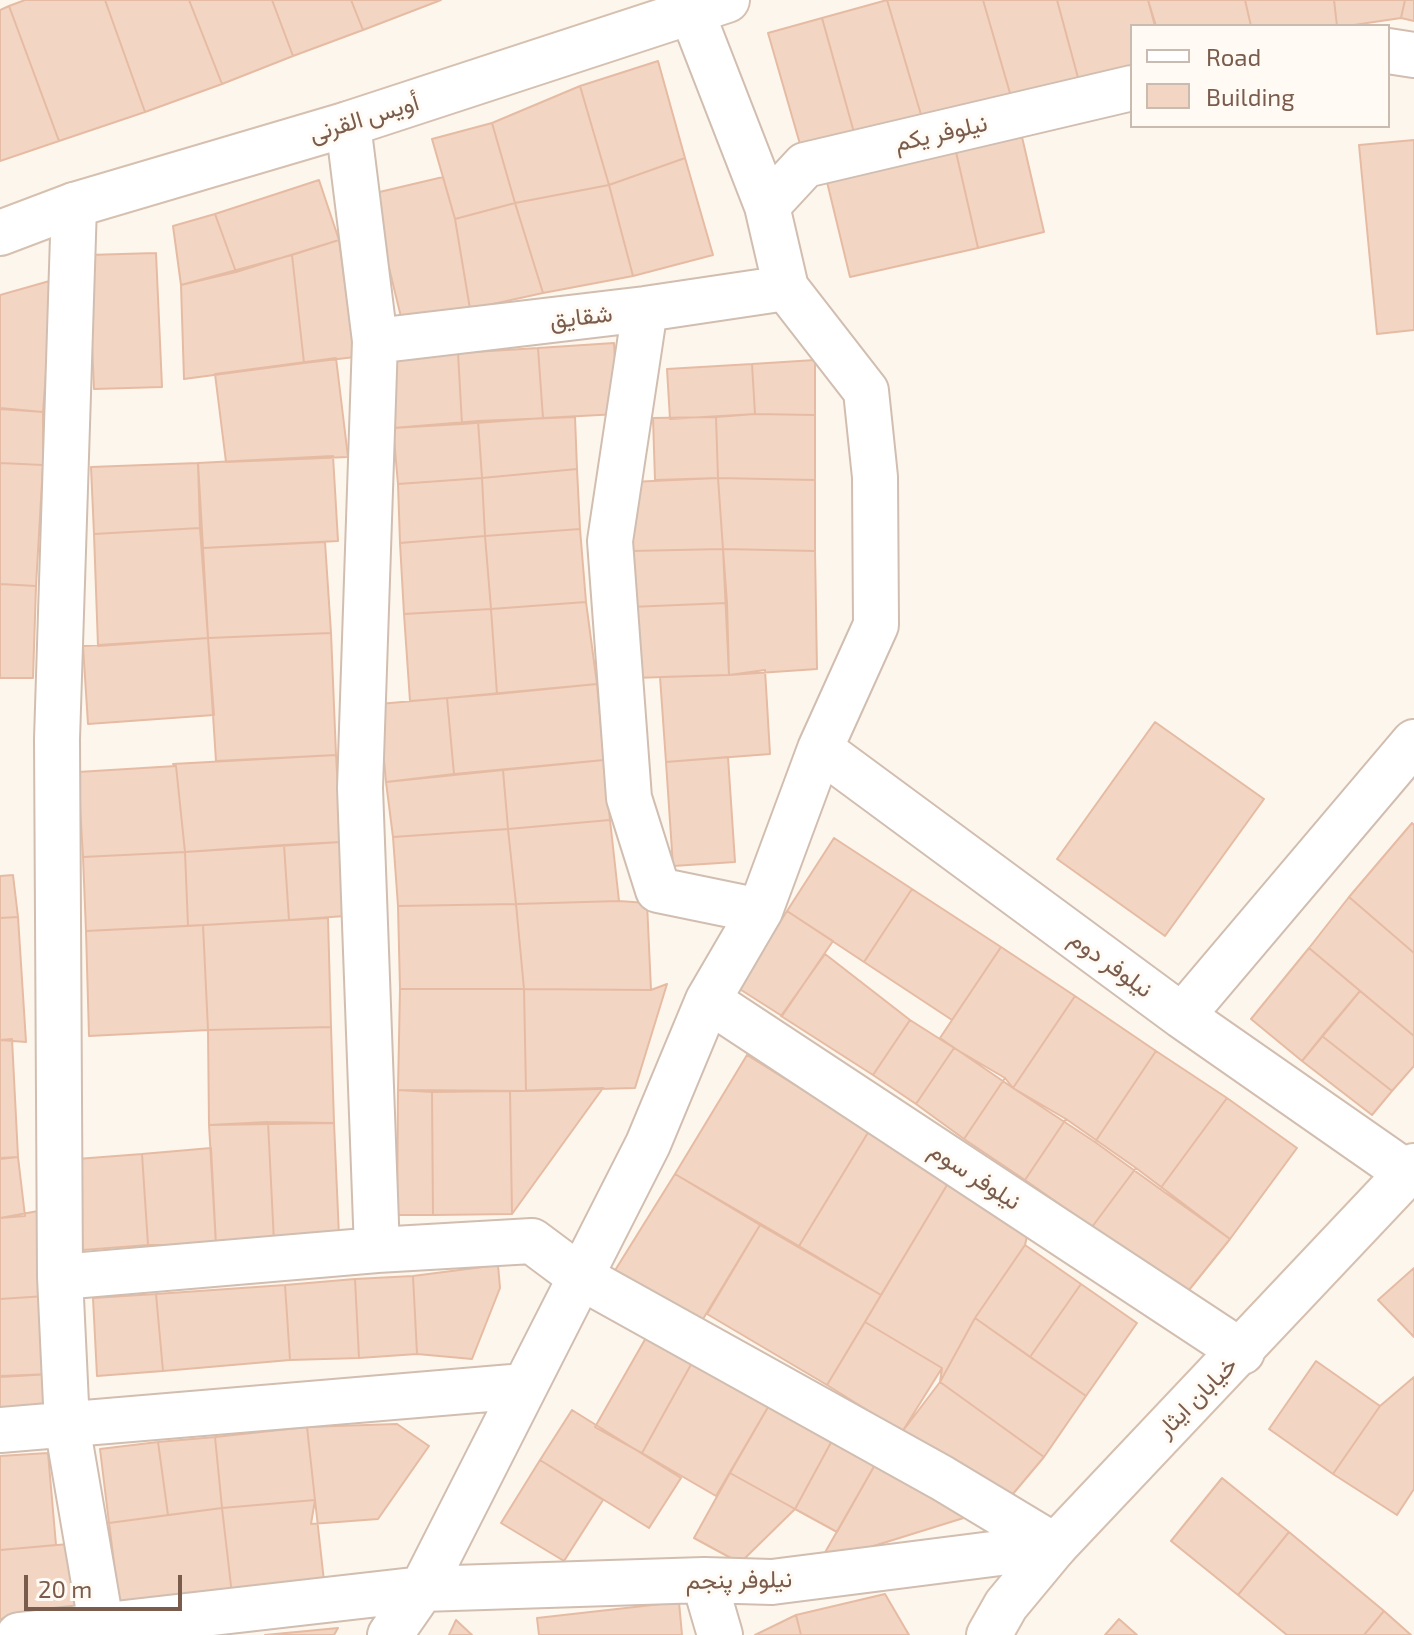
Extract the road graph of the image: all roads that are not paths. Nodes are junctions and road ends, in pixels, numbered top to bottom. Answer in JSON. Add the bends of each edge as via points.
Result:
{"nodes":[{"id":1,"x":702,"y":4,"type":"edge"},
{"id":2,"x":1390,"y":51,"type":"edge"},
{"id":3,"x":1414,"y":55,"type":"edge"},
{"id":4,"x":1130,"y":88,"type":"edge"},
{"id":5,"x":348,"y":124,"type":"junction"},
{"id":6,"x":74,"y":205,"type":"junction"},
{"id":7,"x":767,"y":206,"type":"junction"},
{"id":8,"x":0,"y":233,"type":"edge"},
{"id":9,"x":786,"y":288,"type":"junction"},
{"id":10,"x":645,"y":309,"type":"junction"},
{"id":11,"x":375,"y":341,"type":"junction"},
{"id":12,"x":1414,"y":742,"type":"edge"},
{"id":13,"x":820,"y":749,"type":"junction"},
{"id":14,"x":760,"y":911,"type":"junction"},
{"id":15,"x":708,"y":1000,"type":"junction"},
{"id":16,"x":1182,"y":1016,"type":"junction"},
{"id":17,"x":1411,"y":1169,"type":"edge"},
{"id":18,"x":377,"y":1250,"type":"junction"},
{"id":19,"x":579,"y":1276,"type":"junction"},
{"id":20,"x":60,"y":1277,"type":"junction"},
{"id":21,"x":1242,"y":1352,"type":"junction"},
{"id":22,"x":524,"y":1386,"type":"junction"},
{"id":23,"x":67,"y":1425,"type":"junction"},
{"id":24,"x":0,"y":1430,"type":"edge"},
{"id":25,"x":1055,"y":1546,"type":"junction"},
{"id":26,"x":704,"y":1580,"type":"junction"},
{"id":27,"x":422,"y":1589,"type":"junction"},
{"id":28,"x":102,"y":1631,"type":"edge"},
{"id":29,"x":19,"y":1635,"type":"edge"},
{"id":30,"x":390,"y":1635,"type":"edge"},
{"id":31,"x":720,"y":1635,"type":"edge"},
{"id":32,"x":989,"y":1635,"type":"edge"}],
"edges":[{"from":1,"to":5,"type":"street","name":"أویس القرنی"},
{"from":1,"to":7,"type":"street"},
{"from":2,"to":3,"type":"street"},
{"from":4,"to":7,"type":"street","name":"نیلوفر یکم","via":[[805,165]]},
{"from":5,"to":6,"type":"street","name":"أویس القرنی"},
{"from":5,"to":11,"type":"street"},
{"from":6,"to":8,"type":"street","name":"أویس القرنی"},
{"from":6,"to":20,"type":"street","via":[[57,739]]},
{"from":7,"to":9,"type":"street"},
{"from":9,"to":10,"type":"street","name":"شقایق"},
{"from":9,"to":13,"type":"street","via":[[866,391],[875,477],[876,625]]},
{"from":10,"to":11,"type":"street","name":"شقایق"},
{"from":10,"to":14,"type":"street","via":[[610,541],[629,798],[658,890]]},
{"from":11,"to":18,"type":"street","via":[[360,788]]},
{"from":12,"to":16,"type":"street"},
{"from":13,"to":14,"type":"street"},
{"from":13,"to":16,"type":"street","name":"نیلوفر دوم"},
{"from":14,"to":15,"type":"street"},
{"from":15,"to":19,"type":"street","via":[[648,1144]]},
{"from":15,"to":21,"type":"street","name":"نیلوفر سوم"},
{"from":16,"to":17,"type":"street","name":"نیلوفر دوم"},
{"from":17,"to":21,"type":"street","name":"خیابان ایثار"},
{"from":18,"to":19,"type":"street","via":[[532,1241]]},
{"from":18,"to":20,"type":"street"},
{"from":19,"to":22,"type":"street"},
{"from":19,"to":25,"type":"street"},
{"from":20,"to":23,"type":"street"},
{"from":21,"to":25,"type":"street","name":"خیابان ایثار","via":[[1187,1403]]},
{"from":22,"to":23,"type":"street"},
{"from":22,"to":27,"type":"street"},
{"from":23,"to":24,"type":"street"},
{"from":23,"to":28,"type":"street"},
{"from":25,"to":26,"type":"street","name":"نیلوفر پنجم","via":[[772,1582]]},
{"from":25,"to":32,"type":"street","name":"خیابان ایثار","via":[[1006,1605]]},
{"from":26,"to":27,"type":"street","name":"نیلوفر پنجم"},
{"from":26,"to":31,"type":"street"},
{"from":27,"to":28,"type":"street","name":"نیلوفر پنجم"},
{"from":27,"to":30,"type":"street"},
{"from":28,"to":29,"type":"street","name":"نیلوفر پنجم"}]}
